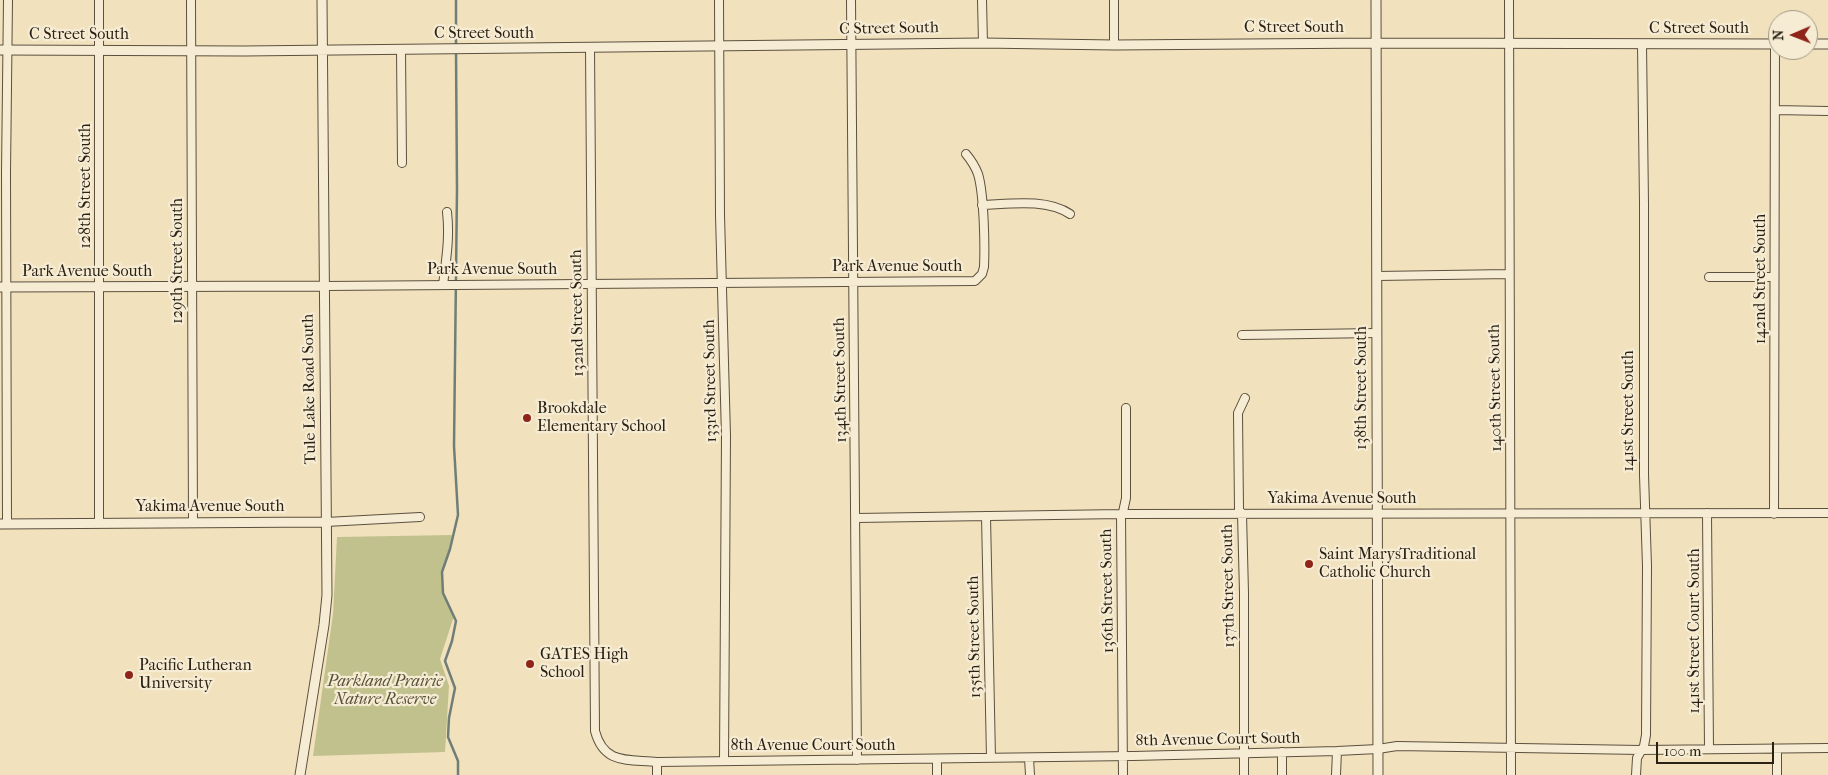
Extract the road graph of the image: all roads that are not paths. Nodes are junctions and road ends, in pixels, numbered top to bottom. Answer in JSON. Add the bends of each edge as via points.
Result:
{"nodes":[{"id":1,"x":8,"y":0,"type":"edge"},
{"id":2,"x":99,"y":0,"type":"edge"},
{"id":3,"x":191,"y":0,"type":"edge"},
{"id":4,"x":322,"y":0,"type":"edge"},
{"id":5,"x":719,"y":0,"type":"edge"},
{"id":6,"x":851,"y":0,"type":"edge"},
{"id":7,"x":982,"y":0,"type":"edge"},
{"id":8,"x":1114,"y":0,"type":"edge"},
{"id":9,"x":1376,"y":0,"type":"edge"},
{"id":10,"x":1509,"y":0,"type":"edge"},
{"id":11,"x":982,"y":43,"type":"junction"},
{"id":12,"x":1377,"y":43,"type":"junction"},
{"id":13,"x":1509,"y":43,"type":"junction"},
{"id":14,"x":1642,"y":44,"type":"junction"},
{"id":15,"x":1768,"y":44,"type":"edge"},
{"id":16,"x":851,"y":45,"type":"junction"},
{"id":17,"x":1114,"y":45,"type":"junction"},
{"id":18,"x":720,"y":46,"type":"junction"},
{"id":19,"x":590,"y":47,"type":"junction"},
{"id":20,"x":401,"y":49,"type":"junction"},
{"id":21,"x":3,"y":50,"type":"edge"},
{"id":22,"x":100,"y":50,"type":"junction"},
{"id":23,"x":322,"y":50,"type":"junction"},
{"id":24,"x":192,"y":51,"type":"junction"},
{"id":25,"x":1776,"y":60,"type":"edge"},
{"id":26,"x":1775,"y":110,"type":"junction"},
{"id":27,"x":1828,"y":111,"type":"edge"},
{"id":28,"x":966,"y":154,"type":"dead end"},
{"id":29,"x":402,"y":163,"type":"dead end"},
{"id":30,"x":982,"y":205,"type":"junction"},
{"id":31,"x":446,"y":212,"type":"dead end"},
{"id":32,"x":1070,"y":214,"type":"dead end"},
{"id":33,"x":1509,"y":274,"type":"junction"},
{"id":34,"x":1377,"y":276,"type":"junction"},
{"id":35,"x":1709,"y":277,"type":"dead end"},
{"id":36,"x":1774,"y":277,"type":"junction"},
{"id":37,"x":853,"y":282,"type":"junction"},
{"id":38,"x":722,"y":283,"type":"junction"},
{"id":39,"x":591,"y":284,"type":"junction"},
{"id":40,"x":443,"y":285,"type":"junction"},
{"id":41,"x":99,"y":286,"type":"junction"},
{"id":42,"x":191,"y":286,"type":"junction"},
{"id":43,"x":324,"y":286,"type":"junction"},
{"id":44,"x":3,"y":287,"type":"edge"},
{"id":45,"x":1377,"y":333,"type":"junction"},
{"id":46,"x":1242,"y":335,"type":"dead end"},
{"id":47,"x":1245,"y":398,"type":"dead end"},
{"id":48,"x":1126,"y":408,"type":"dead end"},
{"id":49,"x":1377,"y":513,"type":"junction"},
{"id":50,"x":1512,"y":513,"type":"junction"},
{"id":51,"x":1707,"y":513,"type":"junction"},
{"id":52,"x":1120,"y":514,"type":"junction"},
{"id":53,"x":1242,"y":514,"type":"junction"},
{"id":54,"x":1644,"y":514,"type":"junction"},
{"id":55,"x":1774,"y":514,"type":"junction"},
{"id":56,"x":1828,"y":514,"type":"edge"},
{"id":57,"x":986,"y":516,"type":"junction"},
{"id":58,"x":420,"y":517,"type":"dead end"},
{"id":59,"x":856,"y":518,"type":"junction"},
{"id":60,"x":193,"y":522,"type":"junction"},
{"id":61,"x":326,"y":522,"type":"junction"},
{"id":62,"x":99,"y":523,"type":"junction"},
{"id":63,"x":3,"y":524,"type":"edge"},
{"id":64,"x":1511,"y":747,"type":"junction"},
{"id":65,"x":1828,"y":748,"type":"edge"},
{"id":66,"x":1378,"y":749,"type":"junction"},
{"id":67,"x":1709,"y":749,"type":"junction"},
{"id":68,"x":1777,"y":749,"type":"junction"},
{"id":69,"x":1641,"y":750,"type":"junction"},
{"id":70,"x":1337,"y":751,"type":"junction"},
{"id":71,"x":1282,"y":752,"type":"junction"},
{"id":72,"x":1244,"y":753,"type":"junction"},
{"id":73,"x":608,"y":754,"type":"joint"},
{"id":74,"x":1123,"y":756,"type":"junction"},
{"id":75,"x":991,"y":758,"type":"junction"},
{"id":76,"x":1029,"y":758,"type":"junction"},
{"id":77,"x":937,"y":759,"type":"junction"},
{"id":78,"x":857,"y":760,"type":"junction"},
{"id":79,"x":724,"y":761,"type":"junction"},
{"id":80,"x":657,"y":762,"type":"junction"},
{"id":81,"x":300,"y":775,"type":"edge"},
{"id":82,"x":657,"y":775,"type":"edge"},
{"id":83,"x":937,"y":775,"type":"edge"},
{"id":84,"x":1030,"y":775,"type":"edge"},
{"id":85,"x":1123,"y":775,"type":"edge"},
{"id":86,"x":1244,"y":775,"type":"edge"},
{"id":87,"x":1282,"y":775,"type":"edge"},
{"id":88,"x":1336,"y":775,"type":"edge"},
{"id":89,"x":1378,"y":775,"type":"edge"},
{"id":90,"x":1511,"y":775,"type":"edge"},
{"id":91,"x":1636,"y":775,"type":"edge"},
{"id":92,"x":1777,"y":775,"type":"edge"}],
"edges":[{"from":1,"to":21,"type":"street"},
{"from":2,"to":22,"type":"street","name":"128th Street South"},
{"from":3,"to":24,"type":"street","name":"129th Street South"},
{"from":4,"to":23,"type":"street","name":"Tule Lake Road South"},
{"from":5,"to":18,"type":"street","name":"133rd Street South"},
{"from":6,"to":16,"type":"street","name":"134th Street South"},
{"from":7,"to":11,"type":"street"},
{"from":8,"to":17,"type":"street"},
{"from":9,"to":12,"type":"street","name":"138th Street South"},
{"from":10,"to":13,"type":"street","name":"140th Street South"},
{"from":11,"to":16,"type":"street","name":"C Street South"},
{"from":11,"to":17,"type":"street","name":"C Street South"},
{"from":12,"to":13,"type":"street","name":"C Street South"},
{"from":12,"to":17,"type":"street","name":"C Street South"},
{"from":12,"to":34,"type":"street","name":"138th Street South"},
{"from":13,"to":14,"type":"street","name":"C Street South"},
{"from":13,"to":33,"type":"street","name":"140th Street South"},
{"from":14,"to":15,"type":"street","name":"C Street South"},
{"from":14,"to":54,"type":"street","name":"141st Street South"},
{"from":16,"to":18,"type":"street","name":"C Street South"},
{"from":16,"to":37,"type":"street","name":"134th Street South"},
{"from":18,"to":19,"type":"street","name":"C Street South"},
{"from":18,"to":38,"type":"street","name":"133rd Street South"},
{"from":19,"to":20,"type":"street","name":"C Street South"},
{"from":19,"to":39,"type":"street","name":"132nd Street South"},
{"from":20,"to":23,"type":"street","name":"C Street South"},
{"from":20,"to":29,"type":"street"},
{"from":21,"to":22,"type":"street","name":"C Street South"},
{"from":21,"to":44,"type":"street"},
{"from":22,"to":24,"type":"street","name":"C Street South"},
{"from":22,"to":41,"type":"street","name":"128th Street South"},
{"from":23,"to":24,"type":"street","name":"C Street South"},
{"from":23,"to":43,"type":"street","name":"Tule Lake Road South"},
{"from":24,"to":42,"type":"street","name":"129th Street South"},
{"from":25,"to":26,"type":"street","name":"142nd Street South"},
{"from":26,"to":27,"type":"street"},
{"from":26,"to":36,"type":"street","name":"142nd Street South"},
{"from":28,"to":30,"type":"street","via":[[978,175]]},
{"from":30,"to":32,"type":"street","via":[[1047,205]]},
{"from":30,"to":37,"type":"street","name":"Park Avenue South","via":[[984,262],[978,279],[968,282]]},
{"from":31,"to":40,"type":"street","via":[[448,253]]},
{"from":33,"to":34,"type":"street"},
{"from":33,"to":50,"type":"street","name":"140th Street South"},
{"from":34,"to":45,"type":"street","name":"138th Street South"},
{"from":35,"to":36,"type":"street"},
{"from":36,"to":55,"type":"street","name":"142nd Street South"},
{"from":37,"to":38,"type":"street","name":"Park Avenue South"},
{"from":37,"to":59,"type":"street","name":"134th Street South"},
{"from":38,"to":39,"type":"street","name":"Park Avenue South"},
{"from":38,"to":79,"type":"street","name":"133rd Street South","via":[[726,517]]},
{"from":39,"to":40,"type":"street","name":"Park Avenue South"},
{"from":39,"to":73,"type":"street","name":"132nd Street South","via":[[595,731],[601,748]]},
{"from":40,"to":43,"type":"street","name":"Park Avenue South"},
{"from":41,"to":42,"type":"street","name":"Park Avenue South"},
{"from":41,"to":44,"type":"street","name":"Park Avenue South"},
{"from":41,"to":62,"type":"street","name":"128th Street South"},
{"from":42,"to":43,"type":"street","name":"Park Avenue South"},
{"from":42,"to":60,"type":"street","name":"129th Street South"},
{"from":43,"to":61,"type":"street","name":"Tule Lake Road South"},
{"from":44,"to":63,"type":"street"},
{"from":45,"to":46,"type":"street"},
{"from":45,"to":49,"type":"street","name":"138th Street South"},
{"from":47,"to":53,"type":"street","name":"137th Street South","via":[[1238,413]]},
{"from":48,"to":52,"type":"street","name":"136th Street South","via":[[1126,498]]},
{"from":49,"to":50,"type":"street","name":"Yakima Avenue South"},
{"from":49,"to":53,"type":"street","name":"Yakima Avenue South"},
{"from":49,"to":66,"type":"street","name":"138th Street South"},
{"from":50,"to":54,"type":"street","name":"Yakima Avenue South"},
{"from":50,"to":64,"type":"street","name":"140th Street South"},
{"from":51,"to":54,"type":"street","name":"Yakima Avenue South"},
{"from":51,"to":55,"type":"street","name":"Yakima Avenue South"},
{"from":51,"to":67,"type":"street","name":"141st Street Court South"},
{"from":52,"to":53,"type":"street","name":"Yakima Avenue South"},
{"from":52,"to":57,"type":"street","name":"Yakima Avenue South"},
{"from":52,"to":74,"type":"street","name":"136th Street South"},
{"from":53,"to":72,"type":"street","name":"137th Street South"},
{"from":54,"to":69,"type":"street","name":"141st Street South","via":[[1647,566],[1646,735]]},
{"from":55,"to":56,"type":"street","name":"Yakima Avenue South"},
{"from":57,"to":59,"type":"street","name":"Yakima Avenue South"},
{"from":57,"to":75,"type":"street","name":"135th Street South"},
{"from":58,"to":61,"type":"street","name":"Yakima Avenue South"},
{"from":59,"to":78,"type":"street","name":"134th Street South"},
{"from":60,"to":61,"type":"street","name":"Yakima Avenue South"},
{"from":60,"to":62,"type":"street","name":"Yakima Avenue South"},
{"from":61,"to":81,"type":"street","name":"Tule Lake Road South","via":[[326,606]]},
{"from":62,"to":63,"type":"street","name":"Yakima Avenue South"},
{"from":64,"to":66,"type":"street","name":"8th Avenue Court South","via":[[1386,746]]},
{"from":64,"to":69,"type":"street","name":"8th Avenue Court South"},
{"from":64,"to":90,"type":"street","name":"140th Street South"},
{"from":65,"to":68,"type":"street","name":"8th Avenue Court South"},
{"from":66,"to":70,"type":"street","name":"8th Avenue Court South"},
{"from":66,"to":89,"type":"street","name":"138th Street South"},
{"from":67,"to":68,"type":"street","name":"8th Avenue Court South"},
{"from":67,"to":69,"type":"street","name":"8th Avenue Court South"},
{"from":68,"to":92,"type":"street"},
{"from":69,"to":91,"type":"street","name":"141st Street South"},
{"from":70,"to":71,"type":"street","name":"8th Avenue Court South"},
{"from":70,"to":88,"type":"street"},
{"from":71,"to":72,"type":"street","name":"8th Avenue Court South"},
{"from":71,"to":87,"type":"street"},
{"from":72,"to":74,"type":"street","name":"8th Avenue Court South"},
{"from":72,"to":86,"type":"street","name":"137th Street South"},
{"from":73,"to":80,"type":"street","name":"8th Avenue Court South"},
{"from":74,"to":76,"type":"street","name":"8th Avenue Court South"},
{"from":74,"to":85,"type":"street","name":"136th Street South"},
{"from":75,"to":76,"type":"street","name":"8th Avenue Court South"},
{"from":75,"to":77,"type":"street","name":"8th Avenue Court South"},
{"from":76,"to":84,"type":"street"},
{"from":77,"to":78,"type":"street","name":"8th Avenue Court South"},
{"from":77,"to":83,"type":"street"},
{"from":78,"to":79,"type":"street","name":"8th Avenue Court South"},
{"from":79,"to":80,"type":"street","name":"8th Avenue Court South"},
{"from":80,"to":82,"type":"street"}]}
